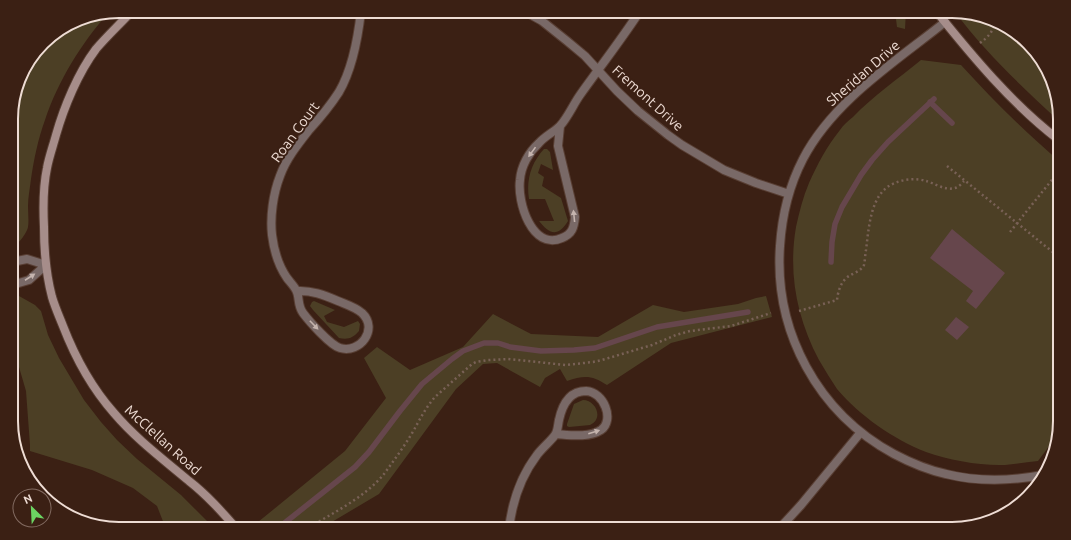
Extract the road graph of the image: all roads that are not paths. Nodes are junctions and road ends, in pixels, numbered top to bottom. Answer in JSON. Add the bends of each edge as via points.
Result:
{"nodes":[{"id":1,"x":126,"y":18,"type":"edge"},
{"id":2,"x":360,"y":18,"type":"edge"},
{"id":3,"x":537,"y":18,"type":"edge"},
{"id":4,"x":635,"y":18,"type":"edge"},
{"id":5,"x":942,"y":18,"type":"edge"},
{"id":6,"x":945,"y":22,"type":"junction"},
{"id":7,"x":598,"y":71,"type":"junction"},
{"id":8,"x":560,"y":126,"type":"junction"},
{"id":9,"x":1053,"y":135,"type":"edge"},
{"id":10,"x":789,"y":194,"type":"junction"},
{"id":11,"x":18,"y":261,"type":"edge"},
{"id":12,"x":46,"y":264,"type":"junction"},
{"id":13,"x":18,"y":283,"type":"edge"},
{"id":14,"x":297,"y":291,"type":"junction"},
{"id":15,"x":861,"y":432,"type":"junction"},
{"id":16,"x":556,"y":434,"type":"junction"},
{"id":17,"x":1037,"y":476,"type":"edge"},
{"id":18,"x":231,"y":522,"type":"edge"},
{"id":19,"x":510,"y":522,"type":"edge"},
{"id":20,"x":785,"y":522,"type":"edge"}],
"edges":[{"from":1,"to":12,"type":"street","name":"McClellan Road","via":[[96,50],[80,75],[59,122],[44,189]]},
{"from":2,"to":14,"type":"street","name":"Roan Court","via":[[354,53],[340,90],[295,150],[282,171],[276,189],[272,220],[275,251],[279,265]]},
{"from":3,"to":7,"type":"street","name":"Fremont Drive","via":[[585,56]]},
{"from":4,"to":7,"type":"street"},
{"from":5,"to":6,"type":"street"},
{"from":6,"to":9,"type":"street","via":[[1018,104]]},
{"from":6,"to":10,"type":"street","name":"Sheridan Drive","via":[[860,89],[832,117],[803,159]]},
{"from":7,"to":8,"type":"street"},
{"from":7,"to":10,"type":"street","name":"Fremont Drive","via":[[638,111],[682,145],[724,170]]},
{"from":8,"to":8,"type":"street","one_way":true,"via":[[531,153],[520,180],[521,202],[527,218],[543,238],[556,241],[572,232],[575,217],[558,146]]},
{"from":10,"to":15,"type":"street","name":"Sheridan Drive","via":[[782,221],[779,265],[788,324],[799,352],[818,387]]},
{"from":11,"to":12,"type":"street","via":[[27,260]]},
{"from":13,"to":12,"type":"street","one_way":true,"via":[[29,280]]},
{"from":12,"to":18,"type":"street","name":"McClellan Road","via":[[52,297],[67,338],[100,396],[143,444],[191,482]]},
{"from":14,"to":14,"type":"street","name":"Roan Court","one_way":true,"via":[[302,312],[328,340],[340,348],[347,348],[354,347],[366,339],[369,326],[361,312],[315,292]]},
{"from":15,"to":17,"type":"street","name":"Sheridan Drive","via":[[902,458],[947,474],[997,480]]},
{"from":15,"to":20,"type":"street"},
{"from":16,"to":16,"type":"street","one_way":true,"via":[[580,435],[602,429],[606,422],[606,405],[594,393],[585,391],[570,397],[565,402]]},
{"from":16,"to":19,"type":"street","via":[[537,455],[521,482]]}]}
